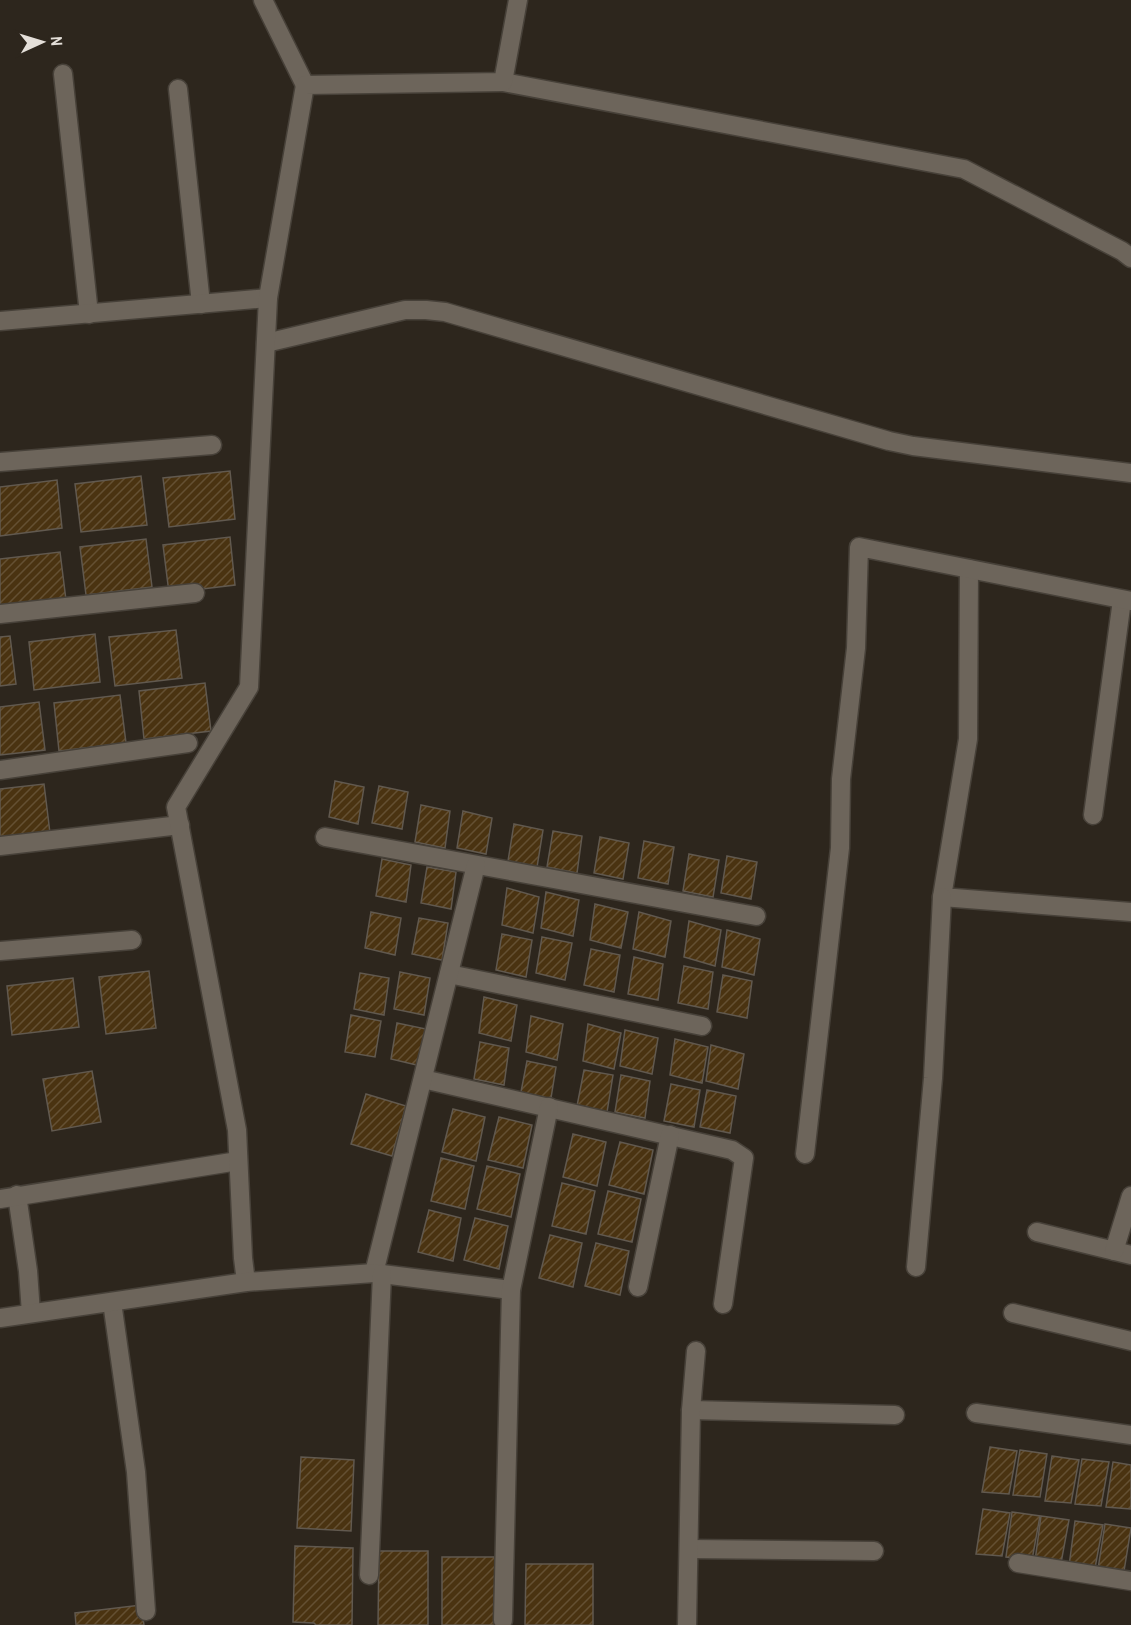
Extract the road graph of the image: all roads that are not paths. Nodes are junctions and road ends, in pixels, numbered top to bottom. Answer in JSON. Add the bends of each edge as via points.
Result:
{"nodes":[{"id":1,"x":263,"y":0,"type":"edge"},
{"id":2,"x":518,"y":0,"type":"edge"},
{"id":3,"x":63,"y":74,"type":"dead end"},
{"id":4,"x":503,"y":82,"type":"junction"},
{"id":5,"x":305,"y":85,"type":"junction"},
{"id":6,"x":178,"y":89,"type":"dead end"},
{"id":7,"x":1131,"y":258,"type":"edge"},
{"id":8,"x":268,"y":298,"type":"junction"},
{"id":9,"x":201,"y":304,"type":"junction"},
{"id":10,"x":89,"y":314,"type":"junction"},
{"id":11,"x":0,"y":321,"type":"edge"},
{"id":12,"x":266,"y":343,"type":"junction"},
{"id":13,"x":212,"y":445,"type":"dead end"},
{"id":14,"x":0,"y":462,"type":"edge"},
{"id":15,"x":1131,"y":473,"type":"edge"},
{"id":16,"x":969,"y":569,"type":"junction"},
{"id":17,"x":195,"y":593,"type":"dead end"},
{"id":18,"x":1127,"y":601,"type":"edge"},
{"id":19,"x":0,"y":614,"type":"edge"},
{"id":20,"x":188,"y":743,"type":"dead end"},
{"id":21,"x":0,"y":770,"type":"edge"},
{"id":22,"x":1094,"y":815,"type":"dead end"},
{"id":23,"x":180,"y":825,"type":"junction"},
{"id":24,"x":325,"y":837,"type":"dead end"},
{"id":25,"x":0,"y":846,"type":"edge"},
{"id":26,"x":476,"y":865,"type":"junction"},
{"id":27,"x":942,"y":897,"type":"junction"},
{"id":28,"x":1131,"y":912,"type":"edge"},
{"id":29,"x":756,"y":916,"type":"dead end"},
{"id":30,"x":132,"y":940,"type":"dead end"},
{"id":31,"x":0,"y":951,"type":"edge"},
{"id":32,"x":449,"y":974,"type":"junction"},
{"id":33,"x":702,"y":1026,"type":"dead end"},
{"id":34,"x":423,"y":1079,"type":"junction"},
{"id":35,"x":549,"y":1107,"type":"junction"},
{"id":36,"x":670,"y":1136,"type":"junction"},
{"id":37,"x":805,"y":1154,"type":"dead end"},
{"id":38,"x":238,"y":1161,"type":"junction"},
{"id":39,"x":1131,"y":1196,"type":"edge"},
{"id":40,"x":9,"y":1197,"type":"edge"},
{"id":41,"x":1037,"y":1232,"type":"dead end"},
{"id":42,"x":1123,"y":1253,"type":"edge"},
{"id":43,"x":916,"y":1267,"type":"dead end"},
{"id":44,"x":378,"y":1274,"type":"junction"},
{"id":45,"x":246,"y":1282,"type":"junction"},
{"id":46,"x":638,"y":1287,"type":"dead end"},
{"id":47,"x":511,"y":1290,"type":"junction"},
{"id":48,"x":112,"y":1302,"type":"junction"},
{"id":49,"x":723,"y":1304,"type":"dead end"},
{"id":50,"x":31,"y":1313,"type":"junction"},
{"id":51,"x":1013,"y":1313,"type":"dead end"},
{"id":52,"x":0,"y":1318,"type":"edge"},
{"id":53,"x":1131,"y":1341,"type":"edge"},
{"id":54,"x":696,"y":1351,"type":"dead end"},
{"id":55,"x":691,"y":1410,"type":"junction"},
{"id":56,"x":976,"y":1413,"type":"dead end"},
{"id":57,"x":895,"y":1415,"type":"dead end"},
{"id":58,"x":1131,"y":1435,"type":"edge"},
{"id":59,"x":689,"y":1549,"type":"junction"},
{"id":60,"x":874,"y":1551,"type":"dead end"},
{"id":61,"x":1018,"y":1563,"type":"dead end"},
{"id":62,"x":369,"y":1575,"type":"dead end"},
{"id":63,"x":1131,"y":1581,"type":"edge"},
{"id":64,"x":146,"y":1611,"type":"dead end"},
{"id":65,"x":503,"y":1620,"type":"dead end"},
{"id":66,"x":687,"y":1625,"type":"edge"}],
"edges":[{"from":1,"to":5,"type":"street"},
{"from":2,"to":4,"type":"street"},
{"from":3,"to":10,"type":"street"},
{"from":4,"to":5,"type":"street"},
{"from":4,"to":7,"type":"street","via":[[964,169]]},
{"from":5,"to":8,"type":"street"},
{"from":6,"to":9,"type":"street"},
{"from":8,"to":9,"type":"street"},
{"from":8,"to":12,"type":"street"},
{"from":9,"to":10,"type":"street"},
{"from":10,"to":11,"type":"street"},
{"from":12,"to":15,"type":"street","via":[[405,310],[445,312],[889,441]]},
{"from":12,"to":23,"type":"street","via":[[249,687],[176,807]]},
{"from":13,"to":14,"type":"street"},
{"from":16,"to":18,"type":"street"},
{"from":16,"to":27,"type":"street","via":[[968,739]]},
{"from":16,"to":37,"type":"street","via":[[859,547],[856,648],[841,779],[840,848]]},
{"from":17,"to":19,"type":"street"},
{"from":18,"to":22,"type":"street"},
{"from":20,"to":21,"type":"street"},
{"from":23,"to":25,"type":"street"},
{"from":23,"to":38,"type":"street","via":[[237,1130]]},
{"from":24,"to":26,"type":"street"},
{"from":26,"to":29,"type":"street"},
{"from":26,"to":32,"type":"street"},
{"from":27,"to":28,"type":"street"},
{"from":27,"to":43,"type":"street","via":[[933,1078]]},
{"from":30,"to":31,"type":"street"},
{"from":32,"to":33,"type":"street"},
{"from":32,"to":34,"type":"street"},
{"from":34,"to":35,"type":"street"},
{"from":34,"to":44,"type":"street"},
{"from":35,"to":36,"type":"street"},
{"from":35,"to":47,"type":"street"},
{"from":36,"to":46,"type":"street"},
{"from":36,"to":49,"type":"street","via":[[732,1150],[744,1158]]},
{"from":38,"to":40,"type":"street"},
{"from":38,"to":45,"type":"street"},
{"from":39,"to":42,"type":"street"},
{"from":40,"to":50,"type":"street","via":[[28,1271]]},
{"from":41,"to":42,"type":"street"},
{"from":44,"to":45,"type":"street"},
{"from":44,"to":47,"type":"street"},
{"from":44,"to":62,"type":"street"},
{"from":45,"to":48,"type":"street"},
{"from":47,"to":65,"type":"street"},
{"from":48,"to":50,"type":"street"},
{"from":48,"to":64,"type":"street","via":[[136,1472]]},
{"from":50,"to":52,"type":"street"},
{"from":51,"to":53,"type":"street"},
{"from":54,"to":55,"type":"street"},
{"from":55,"to":57,"type":"street"},
{"from":55,"to":59,"type":"street"},
{"from":56,"to":58,"type":"street"},
{"from":59,"to":60,"type":"street"},
{"from":59,"to":66,"type":"street"},
{"from":61,"to":63,"type":"street"}]}
